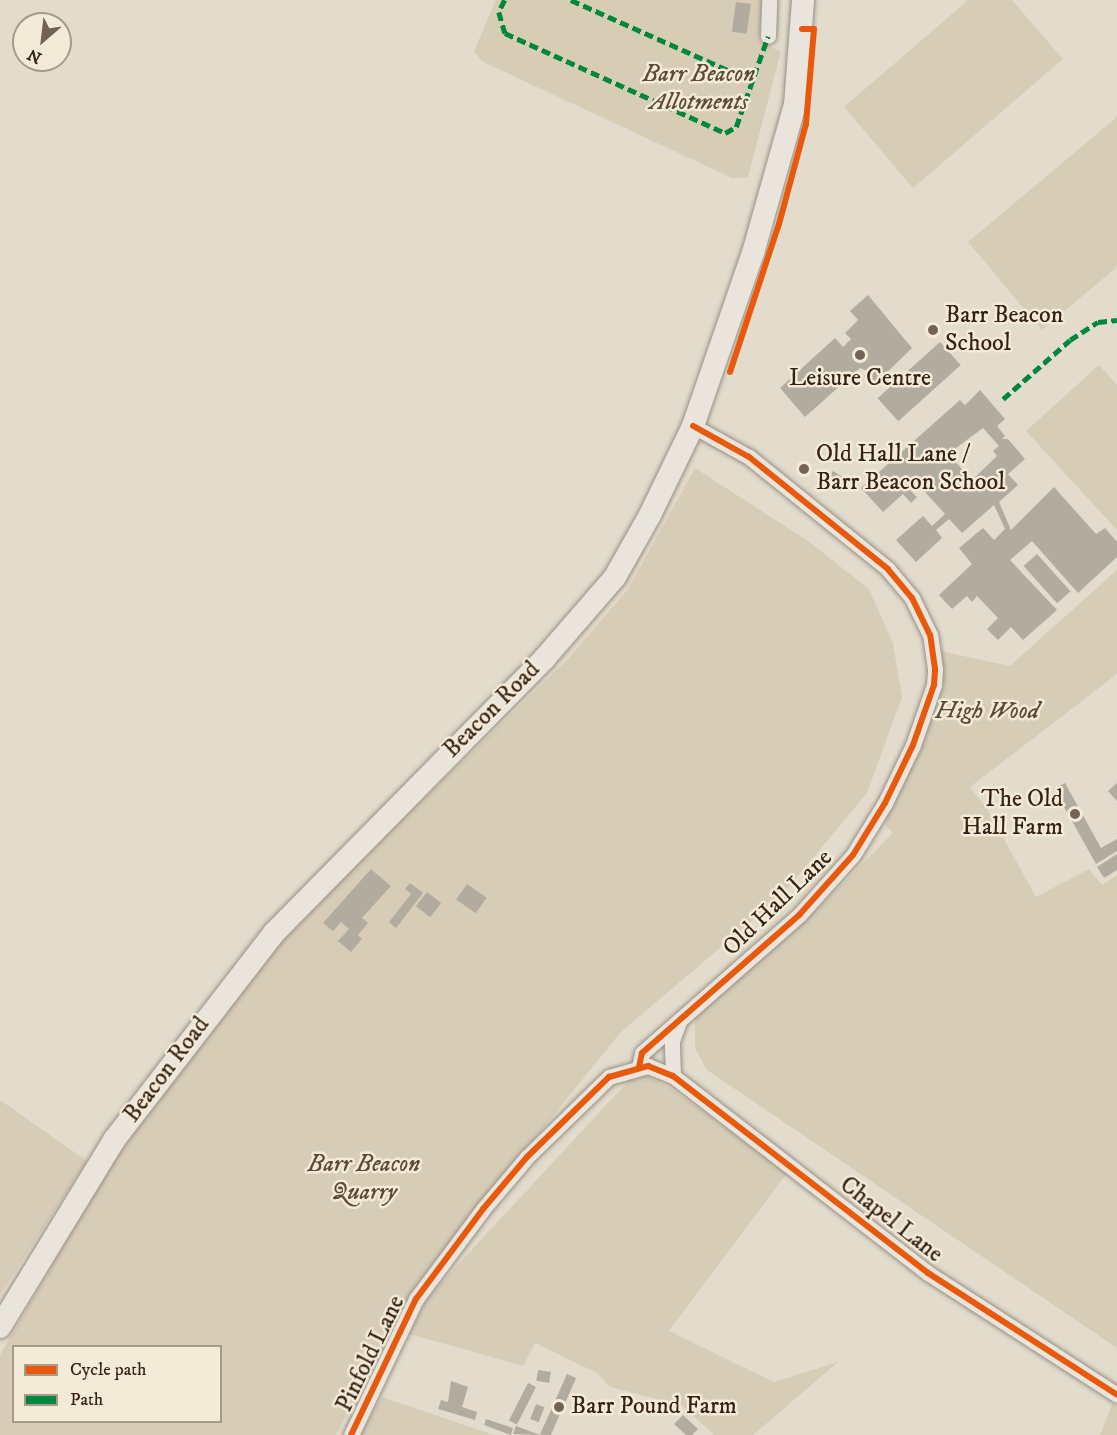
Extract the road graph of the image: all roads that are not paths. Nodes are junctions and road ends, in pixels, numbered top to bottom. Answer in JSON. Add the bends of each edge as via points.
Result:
{"nodes":[{"id":1,"x":769,"y":0,"type":"edge"},
{"id":2,"x":803,"y":0,"type":"edge"},
{"id":3,"x":768,"y":36,"type":"dead end"},
{"id":4,"x":693,"y":426,"type":"junction"},
{"id":5,"x":681,"y":1017,"type":"junction"},
{"id":6,"x":644,"y":1066,"type":"junction"},
{"id":7,"x":673,"y":1076,"type":"junction"},
{"id":8,"x":0,"y":1327,"type":"edge"},
{"id":9,"x":1117,"y":1395,"type":"edge"},
{"id":10,"x":351,"y":1435,"type":"edge"}],
"edges":[{"from":1,"to":3,"type":"street"},
{"from":2,"to":4,"type":"main road","name":"Beacon Road","via":[[795,105],[777,176]]},
{"from":4,"to":5,"type":"street","name":"Old Hall Lane","via":[[749,457],[888,569],[912,598],[930,635],[935,669],[934,685],[913,745],[885,803],[853,855],[800,914]]},
{"from":4,"to":8,"type":"main road","name":"Beacon Road","via":[[615,577],[544,659],[274,933],[114,1140]]},
{"from":5,"to":6,"type":"street","name":"Old Hall Lane","via":[[642,1053]]},
{"from":5,"to":7,"type":"street","via":[[672,1041]]},
{"from":6,"to":7,"type":"street","name":"Chapel Lane"},
{"from":6,"to":10,"type":"street","name":"Pinfold Lane","via":[[609,1077],[527,1157],[483,1209],[416,1299]]},
{"from":7,"to":9,"type":"street","name":"Chapel Lane","via":[[928,1273]]}]}
